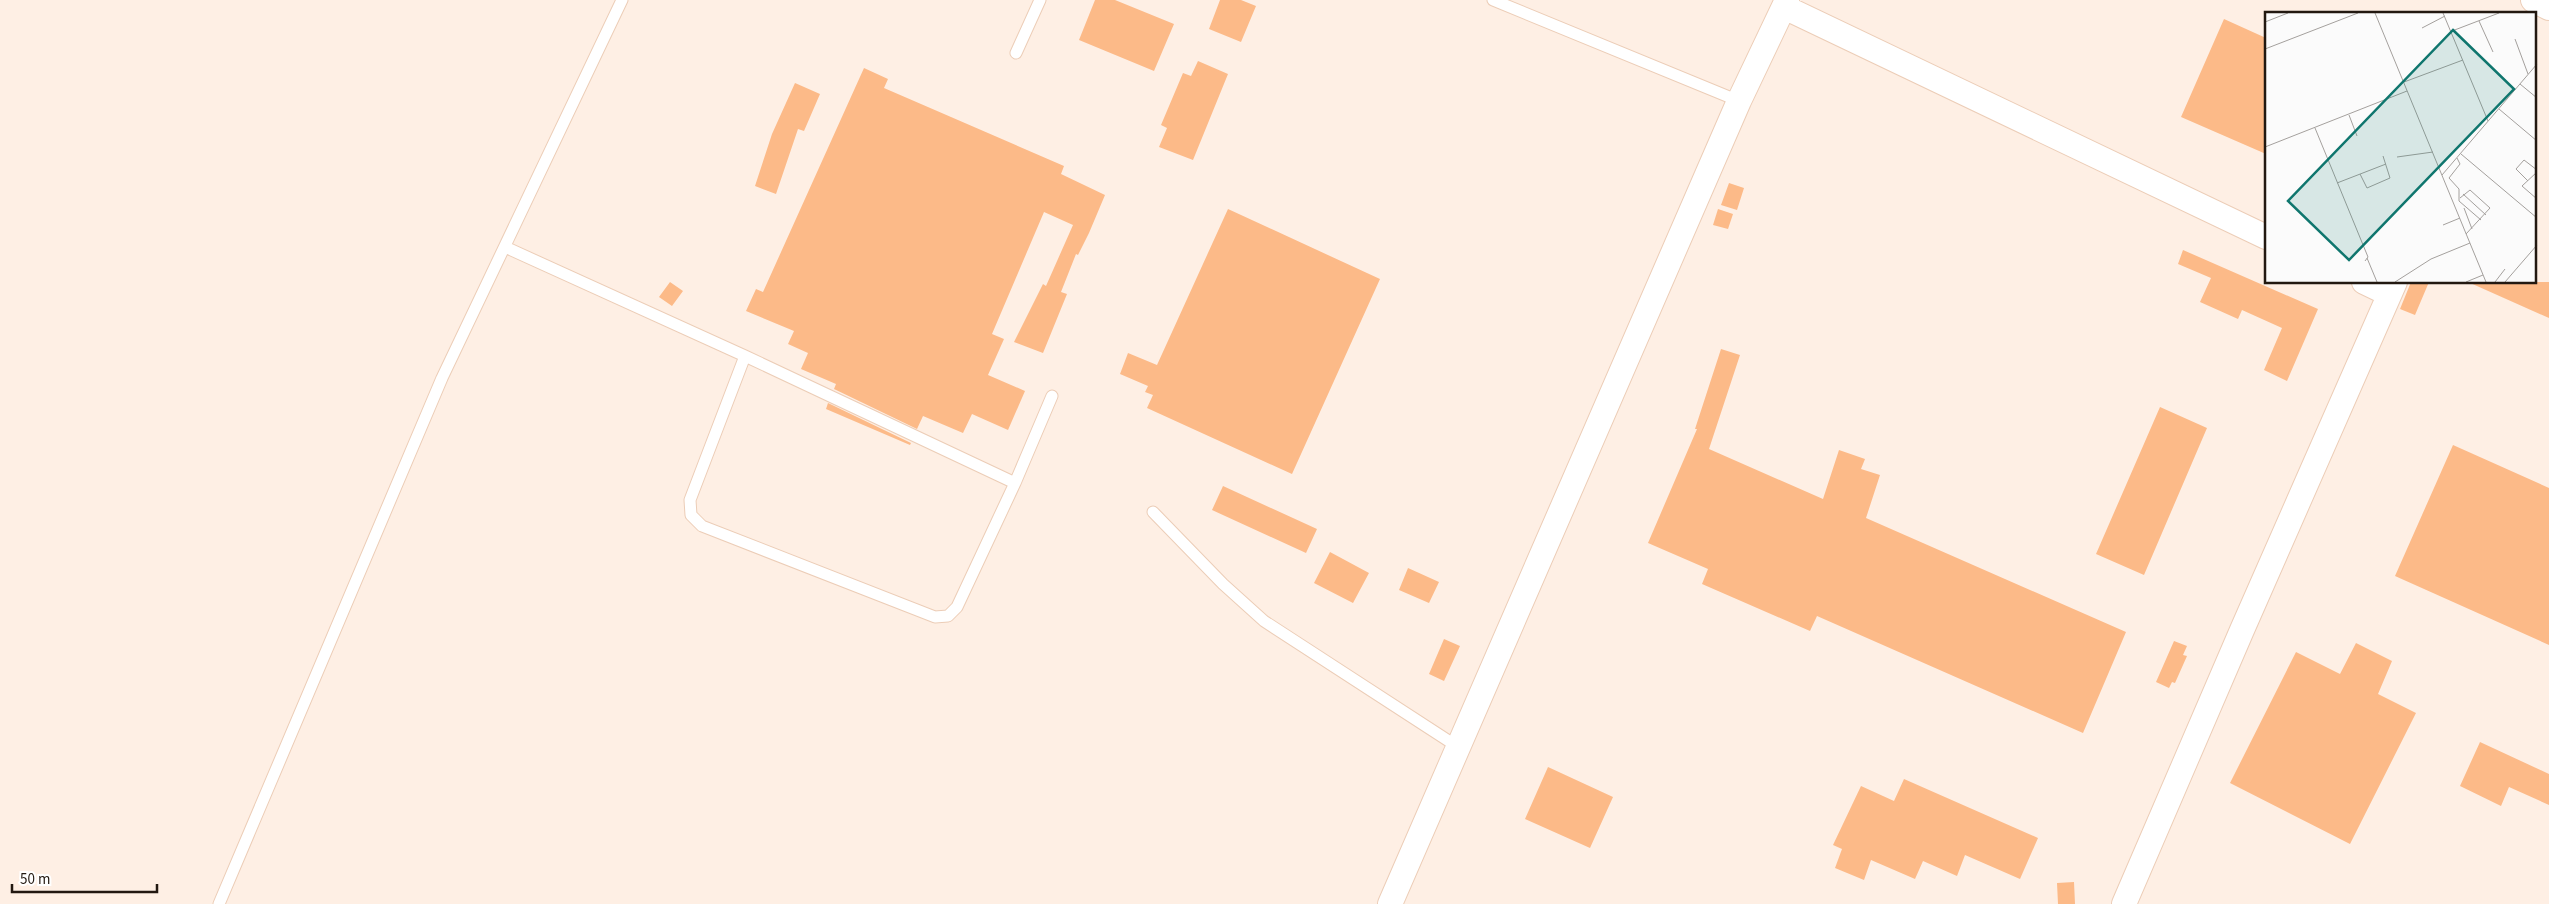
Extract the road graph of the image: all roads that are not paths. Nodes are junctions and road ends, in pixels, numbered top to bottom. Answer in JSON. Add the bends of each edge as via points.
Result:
{"nodes":[{"id":1,"x":622,"y":0,"type":"edge"},
{"id":2,"x":1040,"y":0,"type":"edge"},
{"id":3,"x":1493,"y":0,"type":"edge"},
{"id":4,"x":2532,"y":0,"type":"edge"},
{"id":5,"x":1786,"y":4,"type":"edge"},
{"id":6,"x":2549,"y":8,"type":"edge"},
{"id":7,"x":2525,"y":12,"type":"edge"},
{"id":8,"x":1016,"y":53,"type":"dead end"},
{"id":9,"x":1738,"y":101,"type":"junction"},
{"id":10,"x":2265,"y":237,"type":"edge"},
{"id":11,"x":505,"y":246,"type":"junction"},
{"id":12,"x":2373,"y":284,"type":"edge"},
{"id":13,"x":2392,"y":288,"type":"edge"},
{"id":14,"x":745,"y":356,"type":"junction"},
{"id":15,"x":1052,"y":396,"type":"dead end"},
{"id":16,"x":1015,"y":483,"type":"junction"},
{"id":17,"x":1153,"y":512,"type":"dead end"},
{"id":18,"x":1458,"y":747,"type":"junction"},
{"id":19,"x":219,"y":904,"type":"edge"},
{"id":20,"x":1390,"y":904,"type":"edge"},
{"id":21,"x":2124,"y":904,"type":"edge"}],
"edges":[{"from":1,"to":11,"type":"lane"},
{"from":2,"to":8,"type":"lane"},
{"from":3,"to":9,"type":"lane"},
{"from":4,"to":6,"type":"street"},
{"from":4,"to":7,"type":"street"},
{"from":5,"to":9,"type":"street"},
{"from":5,"to":10,"type":"street"},
{"from":9,"to":18,"type":"street"},
{"from":11,"to":14,"type":"lane"},
{"from":11,"to":19,"type":"lane","via":[[442,378]]},
{"from":12,"to":13,"type":"street"},
{"from":13,"to":21,"type":"street"},
{"from":14,"to":16,"type":"lane"},
{"from":14,"to":16,"type":"lane","via":[[690,500],[691,515],[702,526],[935,617],[948,616],[958,607]]},
{"from":15,"to":16,"type":"lane"},
{"from":17,"to":18,"type":"lane","via":[[1222,584],[1264,621]]},
{"from":18,"to":20,"type":"street"}]}
